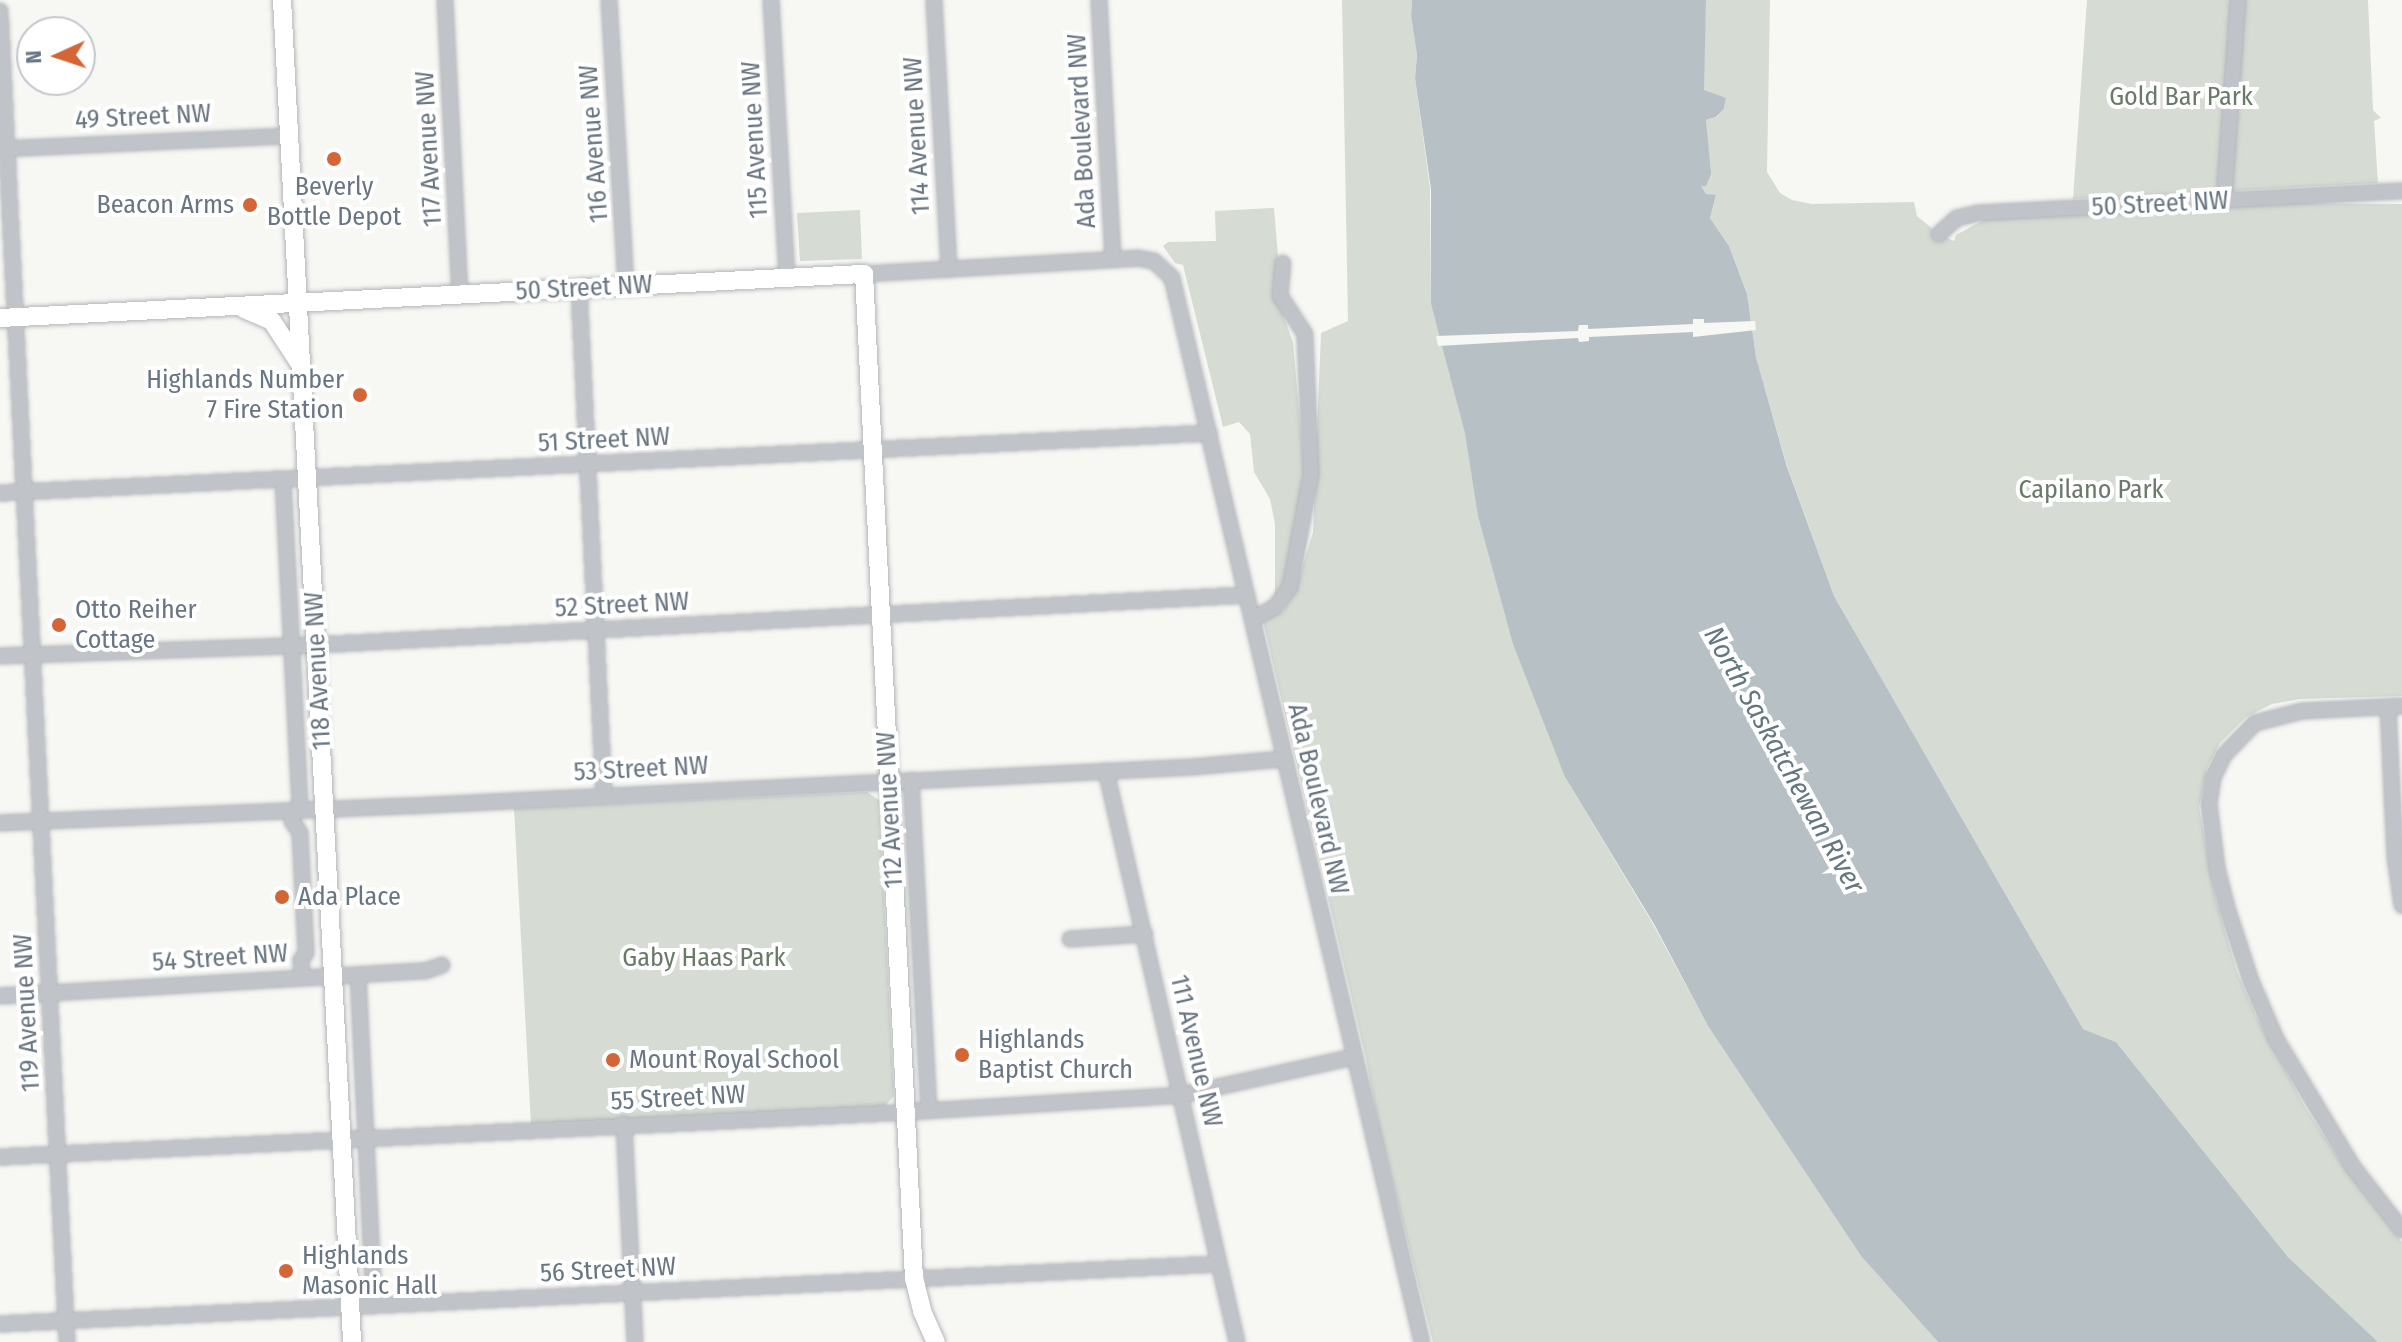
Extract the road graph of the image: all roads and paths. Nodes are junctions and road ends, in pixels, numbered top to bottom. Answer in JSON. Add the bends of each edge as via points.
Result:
{"nodes":[{"id":1,"x":282,"y":0,"type":"edge"},
{"id":2,"x":445,"y":0,"type":"edge"},
{"id":3,"x":609,"y":0,"type":"edge"},
{"id":4,"x":771,"y":0,"type":"edge"},
{"id":5,"x":934,"y":0,"type":"edge"},
{"id":6,"x":1099,"y":0,"type":"edge"},
{"id":7,"x":2238,"y":0,"type":"edge"},
{"id":8,"x":0,"y":11,"type":"edge"},
{"id":9,"x":289,"y":136,"type":"junction"},
{"id":10,"x":4,"y":149,"type":"edge"},
{"id":11,"x":2398,"y":193,"type":"edge"},
{"id":12,"x":2224,"y":201,"type":"junction"},
{"id":13,"x":1939,"y":234,"type":"dead end"},
{"id":14,"x":1113,"y":259,"type":"junction"},
{"id":15,"x":1283,"y":263,"type":"dead end"},
{"id":16,"x":1165,"y":268,"type":"joint"},
{"id":17,"x":949,"y":270,"type":"junction"},
{"id":18,"x":864,"y":274,"type":"junction"},
{"id":19,"x":787,"y":277,"type":"junction"},
{"id":20,"x":626,"y":286,"type":"junction"},
{"id":21,"x":579,"y":289,"type":"junction"},
{"id":22,"x":460,"y":295,"type":"junction"},
{"id":23,"x":298,"y":303,"type":"junction"},
{"id":24,"x":233,"y":306,"type":"junction"},
{"id":25,"x":8,"y":318,"type":"edge"},
{"id":26,"x":302,"y":367,"type":"junction"},
{"id":27,"x":1210,"y":433,"type":"junction"},
{"id":28,"x":872,"y":450,"type":"junction"},
{"id":29,"x":589,"y":465,"type":"junction"},
{"id":30,"x":308,"y":480,"type":"junction"},
{"id":31,"x":283,"y":481,"type":"junction"},
{"id":32,"x":25,"y":492,"type":"junction"},
{"id":33,"x":0,"y":493,"type":"edge"},
{"id":34,"x":1247,"y":595,"type":"junction"},
{"id":35,"x":880,"y":615,"type":"junction"},
{"id":36,"x":1253,"y":619,"type":"junction"},
{"id":37,"x":596,"y":630,"type":"junction"},
{"id":38,"x":317,"y":645,"type":"junction"},
{"id":39,"x":292,"y":646,"type":"junction"},
{"id":40,"x":33,"y":654,"type":"junction"},
{"id":41,"x":0,"y":656,"type":"edge"},
{"id":42,"x":2395,"y":707,"type":"edge"},
{"id":43,"x":1283,"y":759,"type":"junction"},
{"id":44,"x":1106,"y":771,"type":"junction"},
{"id":45,"x":889,"y":780,"type":"junction"},
{"id":46,"x":911,"y":780,"type":"junction"},
{"id":47,"x":604,"y":795,"type":"junction"},
{"id":48,"x":296,"y":810,"type":"junction"},
{"id":49,"x":325,"y":810,"type":"junction"},
{"id":50,"x":42,"y":820,"type":"junction"},
{"id":51,"x":0,"y":823,"type":"edge"},
{"id":52,"x":2399,"y":870,"type":"edge"},
{"id":53,"x":2402,"y":905,"type":"edge"},
{"id":54,"x":1145,"y":934,"type":"junction"},
{"id":55,"x":1070,"y":939,"type":"dead end"},
{"id":56,"x":442,"y":965,"type":"dead end"},
{"id":57,"x":358,"y":975,"type":"junction"},
{"id":58,"x":333,"y":976,"type":"junction"},
{"id":59,"x":302,"y":977,"type":"junction"},
{"id":60,"x":50,"y":994,"type":"junction"},
{"id":61,"x":0,"y":996,"type":"edge"},
{"id":62,"x":1353,"y":1057,"type":"junction"},
{"id":63,"x":1182,"y":1095,"type":"junction"},
{"id":64,"x":929,"y":1111,"type":"junction"},
{"id":65,"x":906,"y":1112,"type":"junction"},
{"id":66,"x":624,"y":1124,"type":"junction"},
{"id":67,"x":366,"y":1140,"type":"junction"},
{"id":68,"x":342,"y":1142,"type":"junction"},
{"id":69,"x":58,"y":1154,"type":"junction"},
{"id":70,"x":0,"y":1157,"type":"edge"},
{"id":71,"x":2402,"y":1230,"type":"edge"},
{"id":72,"x":1219,"y":1264,"type":"junction"},
{"id":73,"x":914,"y":1278,"type":"junction"},
{"id":74,"x":632,"y":1293,"type":"junction"},
{"id":75,"x":374,"y":1305,"type":"junction"},
{"id":76,"x":350,"y":1307,"type":"junction"},
{"id":77,"x":67,"y":1321,"type":"junction"},
{"id":78,"x":0,"y":1324,"type":"edge"},
{"id":79,"x":67,"y":1342,"type":"edge"},
{"id":80,"x":352,"y":1342,"type":"edge"},
{"id":81,"x":635,"y":1342,"type":"edge"},
{"id":82,"x":936,"y":1342,"type":"edge"},
{"id":83,"x":1237,"y":1342,"type":"edge"},
{"id":84,"x":1422,"y":1342,"type":"edge"}],
"edges":[{"from":1,"to":9,"type":"main road","name":"118 Avenue NW"},
{"from":2,"to":22,"type":"street","name":"117 Avenue NW"},
{"from":3,"to":20,"type":"street","name":"116 Avenue NW"},
{"from":4,"to":19,"type":"street","name":"115 Avenue NW"},
{"from":5,"to":17,"type":"street","name":"114 Avenue NW"},
{"from":6,"to":14,"type":"street","name":"Ada Boulevard NW"},
{"from":7,"to":12,"type":"street"},
{"from":8,"to":10,"type":"street","name":"119 Avenue NW"},
{"from":9,"to":10,"type":"street","name":"49 Street NW"},
{"from":9,"to":23,"type":"main road","name":"118 Avenue NW"},
{"from":10,"to":25,"type":"street","name":"119 Avenue NW"},
{"from":11,"to":12,"type":"street","name":"50 Street NW"},
{"from":12,"to":13,"type":"street","name":"50 Street NW","via":[[1978,213],[1957,218]]},
{"from":14,"to":16,"type":"street","name":"50 Street NW","via":[[1138,258]]},
{"from":14,"to":17,"type":"street","name":"50 Street NW"},
{"from":15,"to":36,"type":"street","via":[[1280,296],[1305,334],[1311,474],[1290,587],[1275,607]]},
{"from":16,"to":27,"type":"street","name":"Ada Boulevard NW","via":[[1172,278]]},
{"from":17,"to":18,"type":"street","name":"50 Street NW"},
{"from":18,"to":19,"type":"main road","name":"50 Street NW"},
{"from":18,"to":28,"type":"main road","name":"112 Avenue NW"},
{"from":19,"to":20,"type":"main road","name":"50 Street NW"},
{"from":20,"to":21,"type":"main road","name":"50 Street NW"},
{"from":21,"to":22,"type":"main road","name":"50 Street NW"},
{"from":21,"to":29,"type":"street"},
{"from":22,"to":23,"type":"main road","name":"50 Street NW"},
{"from":23,"to":24,"type":"main road","name":"50 Street NW"},
{"from":23,"to":26,"type":"main road","name":"118 Avenue NW"},
{"from":24,"to":25,"type":"main road","name":"50 Street NW"},
{"from":24,"to":26,"type":"main road","via":[[272,321]]},
{"from":25,"to":32,"type":"street","name":"119 Avenue NW"},
{"from":26,"to":30,"type":"main road","name":"118 Avenue NW"},
{"from":27,"to":28,"type":"street","name":"51 Street NW"},
{"from":27,"to":34,"type":"street","name":"Ada Boulevard NW"},
{"from":28,"to":29,"type":"street","name":"51 Street NW"},
{"from":28,"to":35,"type":"main road","name":"112 Avenue NW"},
{"from":29,"to":30,"type":"street","name":"51 Street NW"},
{"from":29,"to":37,"type":"street"},
{"from":30,"to":31,"type":"street","name":"51 Street NW"},
{"from":30,"to":38,"type":"main road","name":"118 Avenue NW"},
{"from":31,"to":32,"type":"street","name":"51 Street NW"},
{"from":31,"to":39,"type":"street","name":"118 Avenue NW"},
{"from":32,"to":33,"type":"street","name":"51 Street NW"},
{"from":32,"to":40,"type":"street","name":"119 Avenue NW"},
{"from":34,"to":35,"type":"street","name":"52 Street NW"},
{"from":34,"to":36,"type":"street","name":"Ada Boulevard NW"},
{"from":35,"to":37,"type":"street","name":"52 Street NW"},
{"from":35,"to":45,"type":"main road","name":"112 Avenue NW"},
{"from":36,"to":43,"type":"street","name":"Ada Boulevard NW"},
{"from":37,"to":38,"type":"street","name":"52 Street NW"},
{"from":37,"to":47,"type":"street"},
{"from":38,"to":39,"type":"street","name":"52 Street NW"},
{"from":38,"to":49,"type":"main road","name":"118 Avenue NW"},
{"from":39,"to":40,"type":"street","name":"52 Street NW"},
{"from":39,"to":48,"type":"street","name":"118 Avenue NW"},
{"from":40,"to":41,"type":"street","name":"52 Street NW"},
{"from":40,"to":50,"type":"street","name":"119 Avenue NW"},
{"from":42,"to":52,"type":"street"},
{"from":42,"to":71,"type":"street","via":[[2302,711],[2255,723],[2224,755],[2210,791],[2211,830],[2227,908],[2251,981],[2287,1061],[2353,1167]]},
{"from":43,"to":44,"type":"street","name":"53 Street NW"},
{"from":43,"to":62,"type":"street","name":"Ada Boulevard NW"},
{"from":44,"to":46,"type":"street","name":"53 Street NW"},
{"from":44,"to":54,"type":"street","name":"111 Avenue NW"},
{"from":45,"to":46,"type":"street","name":"53 Street NW"},
{"from":45,"to":47,"type":"street","name":"53 Street NW"},
{"from":45,"to":65,"type":"main road","name":"112 Avenue NW"},
{"from":46,"to":64,"type":"street","name":"112 Avenue NW"},
{"from":47,"to":49,"type":"street","name":"53 Street NW"},
{"from":48,"to":49,"type":"street","name":"53 Street NW"},
{"from":48,"to":50,"type":"street","name":"53 Street NW"},
{"from":48,"to":59,"type":"street","name":"118 Avenue NW","via":[[292,821],[300,833],[306,953]]},
{"from":49,"to":58,"type":"main road","name":"118 Avenue NW"},
{"from":50,"to":51,"type":"street","name":"53 Street NW"},
{"from":50,"to":60,"type":"street","name":"119 Avenue NW"},
{"from":52,"to":53,"type":"street"},
{"from":54,"to":55,"type":"street"},
{"from":54,"to":63,"type":"street","name":"111 Avenue NW"},
{"from":56,"to":57,"type":"street","name":"54 Street NW"},
{"from":57,"to":58,"type":"street","name":"54 Street NW"},
{"from":57,"to":67,"type":"street"},
{"from":58,"to":59,"type":"street","name":"54 Street NW"},
{"from":58,"to":68,"type":"main road","name":"118 Avenue NW"},
{"from":59,"to":60,"type":"street","name":"54 Street NW"},
{"from":60,"to":61,"type":"street","name":"54 Street NW"},
{"from":60,"to":69,"type":"street","name":"119 Avenue NW"},
{"from":62,"to":63,"type":"street","name":"55 Street NW"},
{"from":62,"to":84,"type":"street","name":"Ada Boulevard NW"},
{"from":63,"to":64,"type":"street","name":"55 Street NW"},
{"from":63,"to":72,"type":"street","name":"111 Avenue NW"},
{"from":64,"to":65,"type":"street","name":"55 Street NW"},
{"from":65,"to":66,"type":"street","name":"55 Street NW"},
{"from":65,"to":73,"type":"main road","name":"112 Avenue NW"},
{"from":66,"to":67,"type":"street","name":"55 Street NW"},
{"from":66,"to":74,"type":"street"},
{"from":67,"to":68,"type":"street","name":"55 Street NW"},
{"from":67,"to":75,"type":"street"},
{"from":68,"to":69,"type":"street","name":"55 Street NW"},
{"from":68,"to":76,"type":"main road","name":"118 Avenue NW"},
{"from":69,"to":70,"type":"street","name":"55 Street NW"},
{"from":69,"to":77,"type":"street","name":"119 Avenue NW"},
{"from":72,"to":73,"type":"street","name":"56 Street NW"},
{"from":72,"to":83,"type":"street","name":"111 Avenue NW"},
{"from":73,"to":74,"type":"street","name":"56 Street NW"},
{"from":73,"to":82,"type":"main road","name":"112 Avenue NW"},
{"from":74,"to":75,"type":"street","name":"56 Street NW"},
{"from":74,"to":81,"type":"street"},
{"from":75,"to":76,"type":"street","name":"56 Street NW"},
{"from":76,"to":77,"type":"street","name":"56 Street NW"},
{"from":76,"to":80,"type":"main road","name":"118 Avenue NW"},
{"from":77,"to":78,"type":"street","name":"56 Street NW"},
{"from":77,"to":79,"type":"street","name":"119 Avenue NW"}]}
